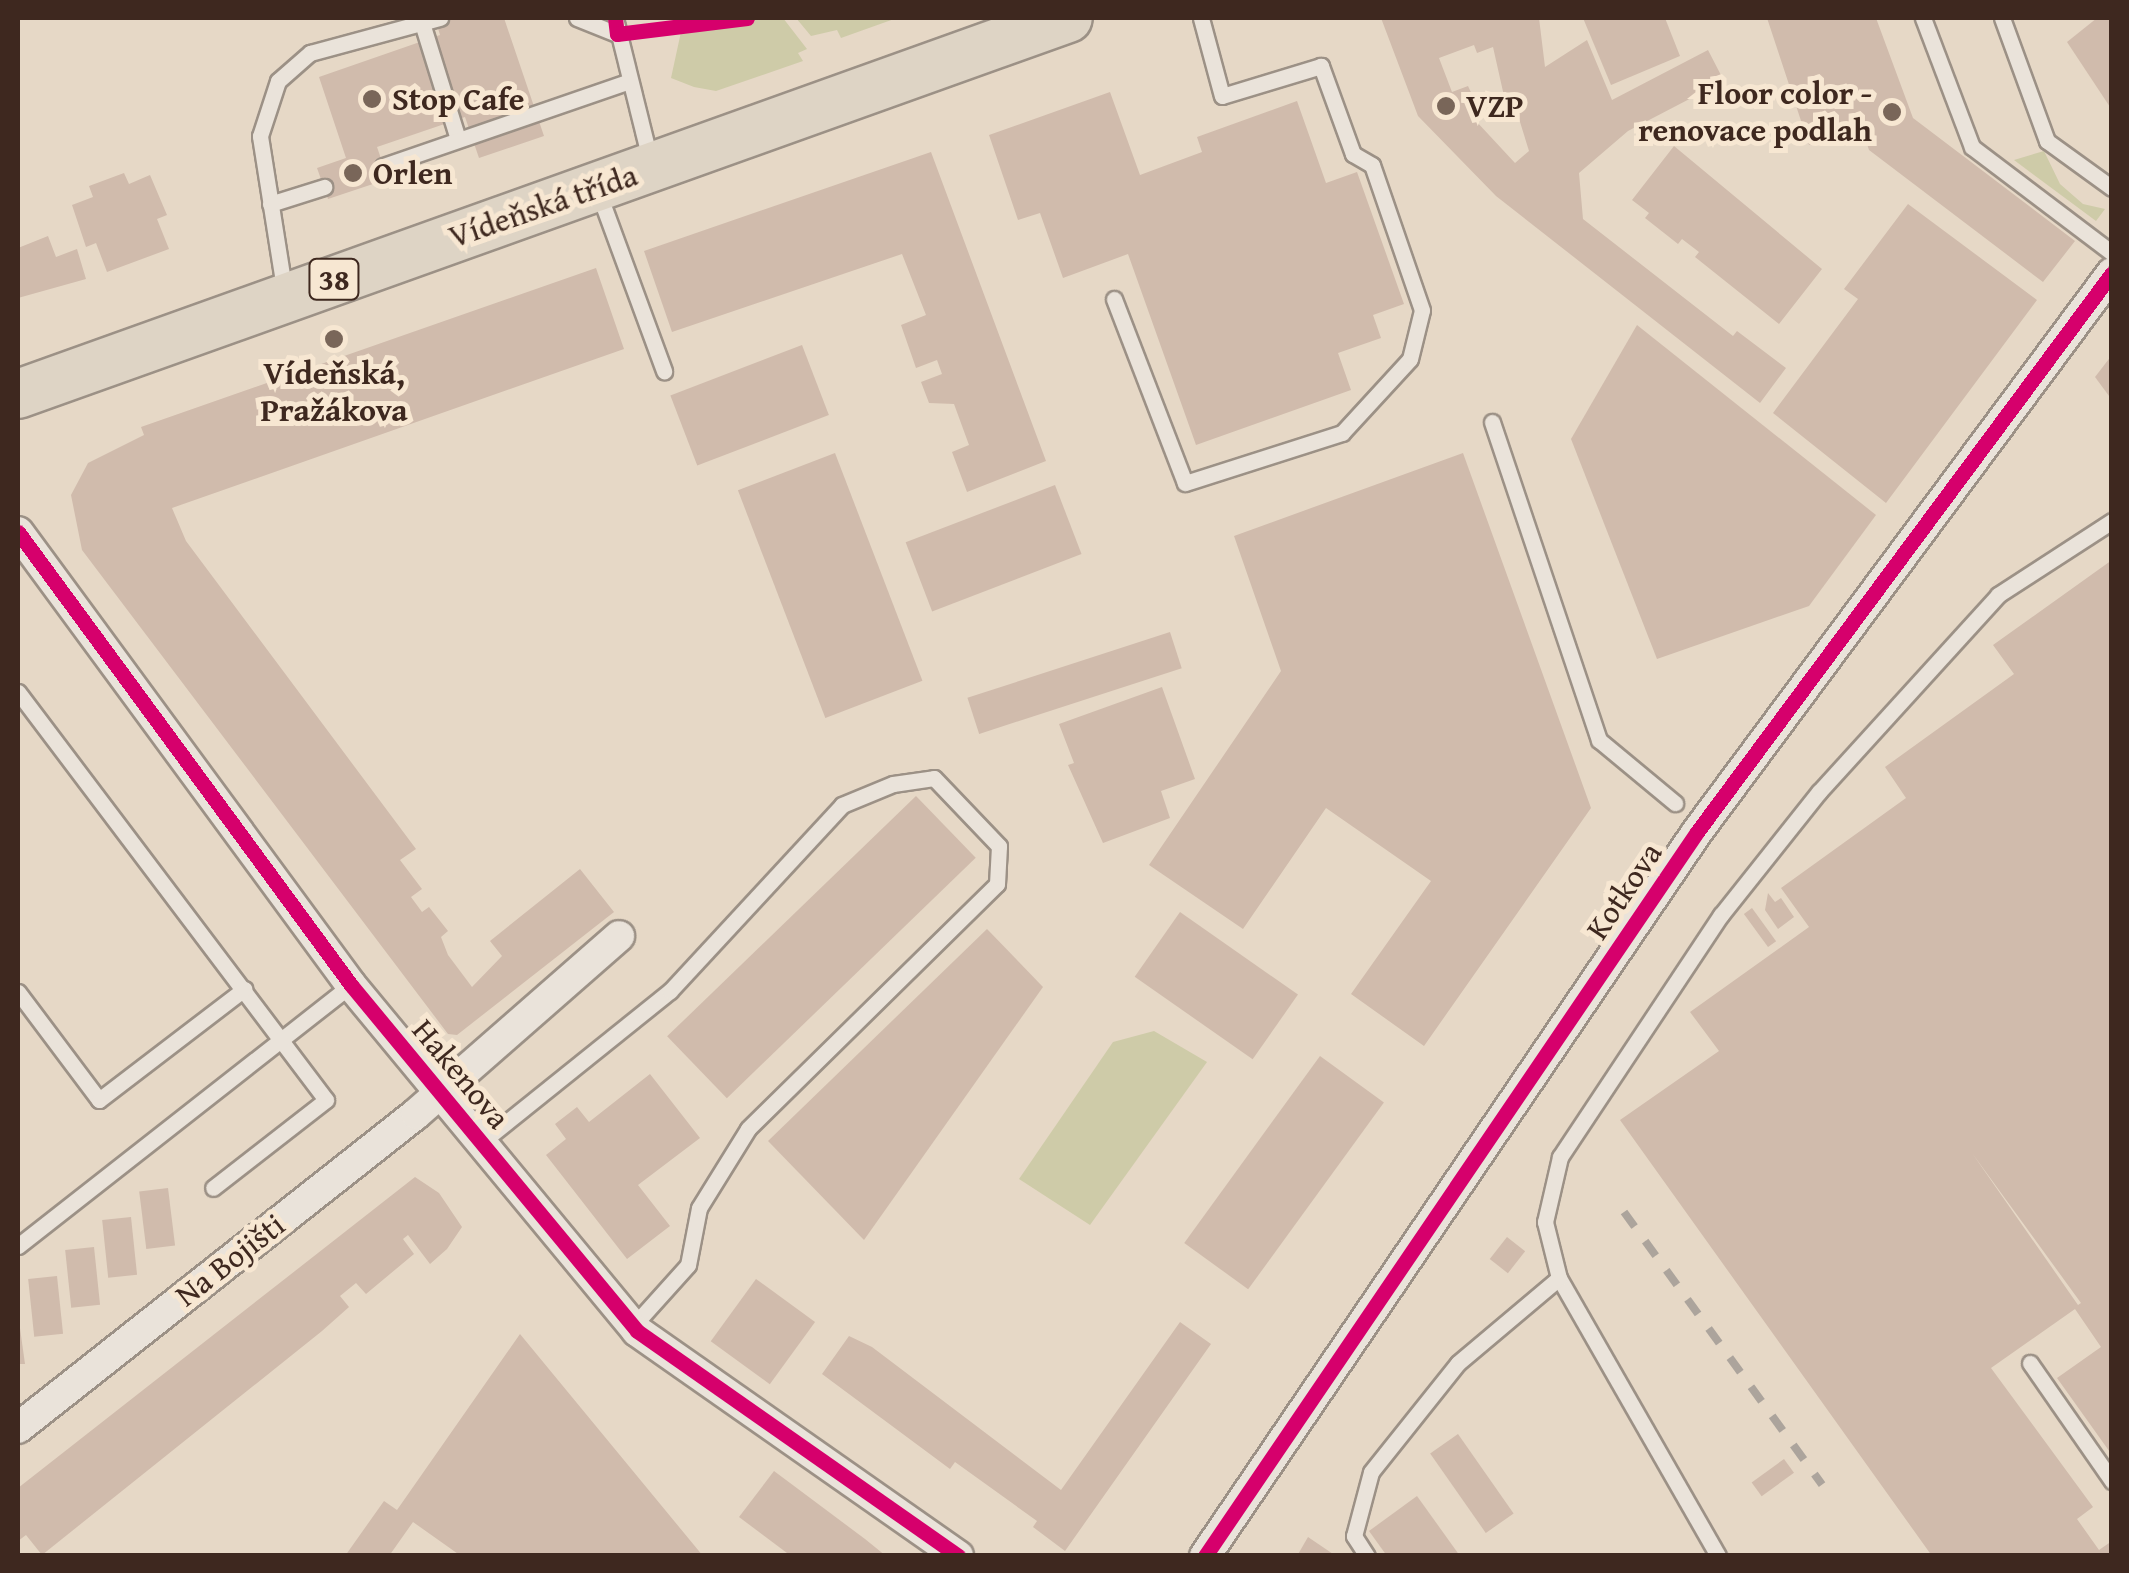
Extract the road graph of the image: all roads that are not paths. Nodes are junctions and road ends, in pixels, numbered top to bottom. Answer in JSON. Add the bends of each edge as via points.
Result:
{"nodes":[{"id":1,"x":440,"y":18,"type":"edge"},
{"id":2,"x":576,"y":18,"type":"edge"},
{"id":3,"x":1068,"y":18,"type":"edge"},
{"id":4,"x":1201,"y":18,"type":"edge"},
{"id":5,"x":1924,"y":18,"type":"edge"},
{"id":6,"x":2002,"y":18,"type":"edge"},
{"id":7,"x":422,"y":23,"type":"junction"},
{"id":8,"x":616,"y":26,"type":"edge"},
{"id":9,"x":627,"y":82,"type":"junction"},
{"id":10,"x":458,"y":139,"type":"junction"},
{"id":11,"x":383,"y":166,"type":"dead end"},
{"id":12,"x":652,"y":168,"type":"junction"},
{"id":13,"x":596,"y":186,"type":"junction"},
{"id":14,"x":324,"y":187,"type":"dead end"},
{"id":15,"x":2112,"y":188,"type":"edge"},
{"id":16,"x":270,"y":204,"type":"junction"},
{"id":17,"x":2112,"y":253,"type":"edge"},
{"id":18,"x":2112,"y":273,"type":"edge"},
{"id":19,"x":286,"y":296,"type":"junction"},
{"id":20,"x":1114,"y":299,"type":"dead end"},
{"id":21,"x":664,"y":371,"type":"dead end"},
{"id":22,"x":18,"y":394,"type":"edge"},
{"id":23,"x":1492,"y":422,"type":"dead end"},
{"id":24,"x":2112,"y":520,"type":"edge"},
{"id":25,"x":18,"y":532,"type":"edge"},
{"id":26,"x":18,"y":692,"type":"edge"},
{"id":27,"x":1674,"y":803,"type":"dead end"},
{"id":28,"x":619,"y":936,"type":"dead end"},
{"id":29,"x":351,"y":986,"type":"junction"},
{"id":30,"x":244,"y":989,"type":"junction"},
{"id":31,"x":18,"y":992,"type":"edge"},
{"id":32,"x":282,"y":1040,"type":"junction"},
{"id":33,"x":440,"y":1092,"type":"junction"},
{"id":34,"x":482,"y":1142,"type":"junction"},
{"id":35,"x":213,"y":1188,"type":"dead end"},
{"id":36,"x":18,"y":1246,"type":"edge"},
{"id":37,"x":1559,"y":1278,"type":"junction"},
{"id":38,"x":633,"y":1326,"type":"junction"},
{"id":39,"x":2030,"y":1362,"type":"dead end"},
{"id":40,"x":18,"y":1428,"type":"edge"},
{"id":41,"x":2112,"y":1480,"type":"edge"},
{"id":42,"x":958,"y":1556,"type":"edge"},
{"id":43,"x":1205,"y":1556,"type":"edge"},
{"id":44,"x":1368,"y":1556,"type":"edge"},
{"id":45,"x":1718,"y":1556,"type":"edge"}],
"edges":[{"from":1,"to":7,"type":"lane"},
{"from":2,"to":8,"type":"lane"},
{"from":3,"to":12,"type":"main road","name":"Vídeňská třída","number":"38"},
{"from":4,"to":20,"type":"lane","via":[[1222,96],[1320,66],[1353,154],[1372,165],[1422,310],[1410,358],[1342,433],[1184,483]]},
{"from":5,"to":17,"type":"lane","via":[[1972,146]]},
{"from":6,"to":15,"type":"lane","via":[[2048,142]]},
{"from":7,"to":10,"type":"lane"},
{"from":7,"to":16,"type":"lane","via":[[310,53],[289,68],[260,122]]},
{"from":8,"to":9,"type":"lane"},
{"from":9,"to":10,"type":"lane"},
{"from":9,"to":12,"type":"lane"},
{"from":10,"to":11,"type":"lane"},
{"from":12,"to":13,"type":"main road","name":"Vídeňská třída","number":"38"},
{"from":13,"to":19,"type":"main road","name":"Vídeňská třída","number":"38"},
{"from":13,"to":21,"type":"lane"},
{"from":14,"to":16,"type":"lane"},
{"from":16,"to":19,"type":"lane"},
{"from":18,"to":43,"type":"street","name":"Kotkova","via":[[1697,832]]},
{"from":19,"to":22,"type":"main road","name":"Vídeňská třída","number":"38"},
{"from":23,"to":27,"type":"lane","via":[[1587,715],[1599,740]]},
{"from":24,"to":37,"type":"lane","via":[[1998,595],[1819,792],[1721,916],[1560,1157],[1545,1222]]},
{"from":25,"to":29,"type":"street","name":"Hakenova"},
{"from":26,"to":30,"type":"lane"},
{"from":28,"to":33,"type":"street","name":"Na Bojišti"},
{"from":29,"to":32,"type":"lane"},
{"from":29,"to":33,"type":"street","name":"Hakenova"},
{"from":30,"to":31,"type":"lane","via":[[99,1100]]},
{"from":30,"to":32,"type":"lane"},
{"from":32,"to":35,"type":"lane","via":[[326,1100]]},
{"from":32,"to":36,"type":"lane"},
{"from":33,"to":34,"type":"street","name":"Hakenova"},
{"from":33,"to":40,"type":"street","name":"Na Bojišti"},
{"from":34,"to":38,"type":"street","name":"Hakenova"},
{"from":34,"to":38,"type":"lane","via":[[670,990],[842,804],[894,784],[934,778],[1000,846],[997,884],[748,1129],[699,1208],[688,1266]]},
{"from":37,"to":44,"type":"lane","via":[[1458,1363],[1371,1472],[1354,1536]]},
{"from":37,"to":45,"type":"lane"},
{"from":38,"to":42,"type":"street","name":"Hakenova"},
{"from":39,"to":41,"type":"lane"}]}
